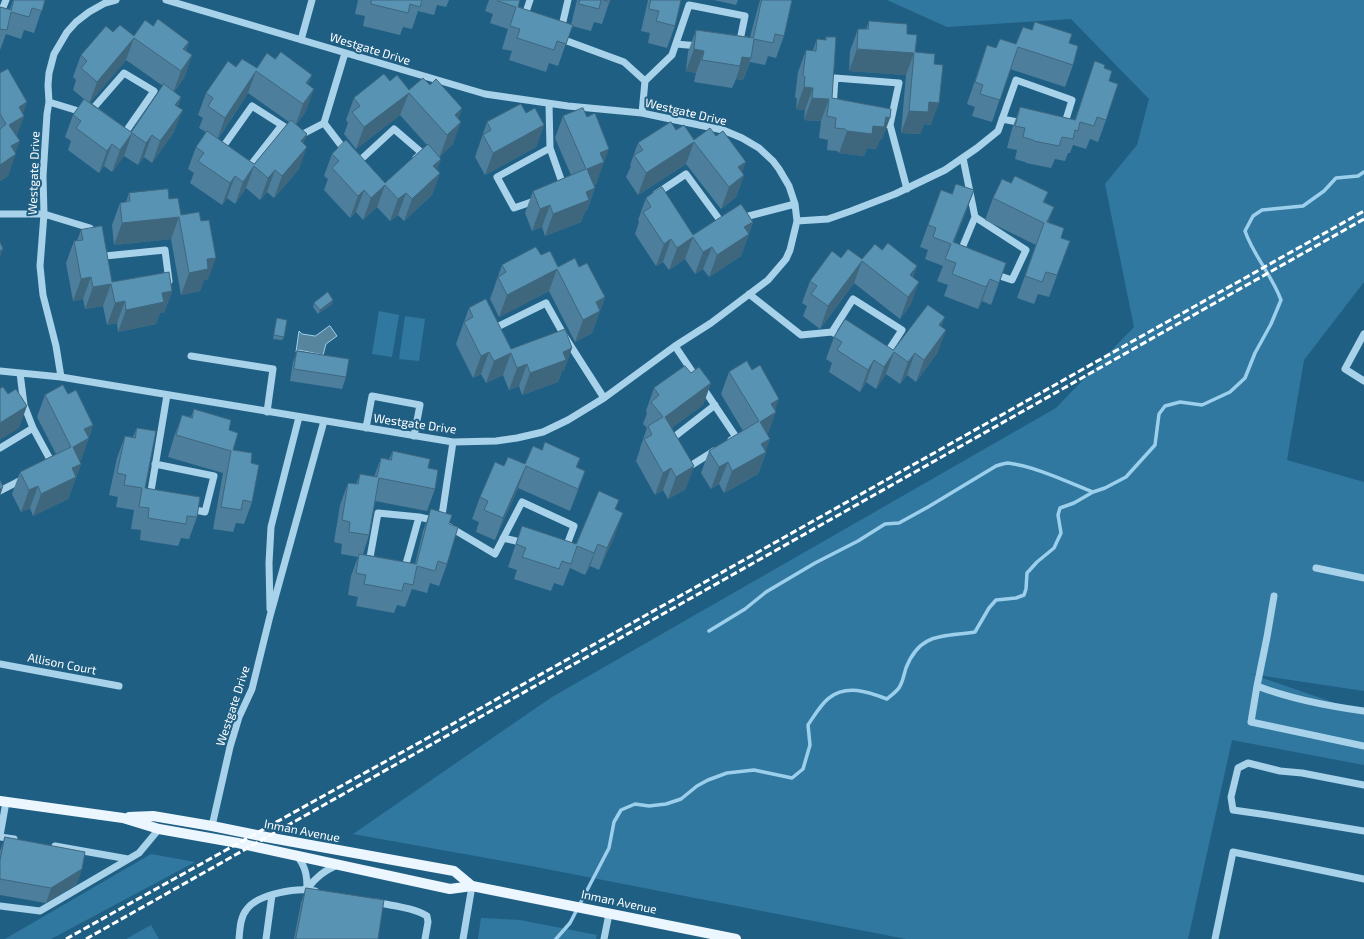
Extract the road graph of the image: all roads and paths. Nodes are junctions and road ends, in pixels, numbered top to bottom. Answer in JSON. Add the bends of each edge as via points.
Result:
{"nodes":[{"id":1,"x":6,"y":0,"type":"edge"},
{"id":2,"x":116,"y":0,"type":"edge"},
{"id":3,"x":166,"y":0,"type":"edge"},
{"id":4,"x":312,"y":0,"type":"edge"},
{"id":5,"x":530,"y":0,"type":"edge"},
{"id":6,"x":568,"y":0,"type":"edge"},
{"id":7,"x":105,"y":1,"type":"edge"},
{"id":8,"x":0,"y":16,"type":"edge"},
{"id":9,"x":522,"y":25,"type":"edge"},
{"id":10,"x":301,"y":40,"type":"junction"},
{"id":11,"x":676,"y":44,"type":"junction"},
{"id":12,"x":707,"y":46,"type":"edge"},
{"id":13,"x":731,"y":48,"type":"edge"},
{"id":14,"x":345,"y":53,"type":"junction"},
{"id":15,"x":645,"y":81,"type":"junction"},
{"id":16,"x":49,"y":102,"type":"junction"},
{"id":17,"x":549,"y":104,"type":"junction"},
{"id":18,"x":642,"y":113,"type":"junction"},
{"id":19,"x":840,"y":115,"type":"edge"},
{"id":20,"x":1002,"y":119,"type":"junction"},
{"id":21,"x":869,"y":121,"type":"edge"},
{"id":22,"x":324,"y":123,"type":"junction"},
{"id":23,"x":282,"y":125,"type":"junction"},
{"id":24,"x":890,"y":125,"type":"junction"},
{"id":25,"x":1032,"y":125,"type":"edge"},
{"id":26,"x":1055,"y":130,"type":"edge"},
{"id":27,"x":115,"y":136,"type":"edge"},
{"id":28,"x":550,"y":148,"type":"junction"},
{"id":29,"x":225,"y":155,"type":"edge"},
{"id":30,"x":963,"y":158,"type":"junction"},
{"id":31,"x":410,"y":164,"type":"edge"},
{"id":32,"x":241,"y":168,"type":"edge"},
{"id":33,"x":907,"y":188,"type":"junction"},
{"id":34,"x":557,"y":192,"type":"edge"},
{"id":35,"x":542,"y":197,"type":"edge"},
{"id":36,"x":658,"y":202,"type":"edge"},
{"id":37,"x":795,"y":204,"type":"junction"},
{"id":38,"x":0,"y":214,"type":"edge"},
{"id":39,"x":44,"y":214,"type":"junction"},
{"id":40,"x":975,"y":217,"type":"junction"},
{"id":41,"x":797,"y":221,"type":"junction"},
{"id":42,"x":99,"y":240,"type":"edge"},
{"id":43,"x":105,"y":256,"type":"edge"},
{"id":44,"x":965,"y":261,"type":"edge"},
{"id":45,"x":985,"y":270,"type":"edge"},
{"id":46,"x":162,"y":283,"type":"edge"},
{"id":47,"x":750,"y":294,"type":"junction"},
{"id":48,"x":832,"y":332,"type":"junction"},
{"id":49,"x":1364,"y":334,"type":"edge"},
{"id":50,"x":496,"y":335,"type":"edge"},
{"id":51,"x":851,"y":342,"type":"edge"},
{"id":52,"x":675,"y":346,"type":"junction"},
{"id":53,"x":191,"y":356,"type":"dead end"},
{"id":54,"x":876,"y":356,"type":"edge"},
{"id":55,"x":0,"y":371,"type":"edge"},
{"id":56,"x":20,"y":373,"type":"junction"},
{"id":57,"x":61,"y":376,"type":"junction"},
{"id":58,"x":1364,"y":381,"type":"edge"},
{"id":59,"x":167,"y":395,"type":"junction"},
{"id":60,"x":604,"y":398,"type":"junction"},
{"id":61,"x":715,"y":405,"type":"junction"},
{"id":62,"x":267,"y":412,"type":"junction"},
{"id":63,"x":299,"y":417,"type":"junction"},
{"id":64,"x":324,"y":421,"type":"junction"},
{"id":65,"x":33,"y":428,"type":"junction"},
{"id":66,"x":366,"y":428,"type":"junction"},
{"id":67,"x":414,"y":436,"type":"junction"},
{"id":68,"x":453,"y":442,"type":"junction"},
{"id":69,"x":672,"y":447,"type":"edge"},
{"id":70,"x":0,"y":448,"type":"edge"},
{"id":71,"x":683,"y":463,"type":"edge"},
{"id":72,"x":155,"y":464,"type":"junction"},
{"id":73,"x":46,"y":466,"type":"edge"},
{"id":74,"x":33,"y":473,"type":"edge"},
{"id":75,"x":0,"y":491,"type":"edge"},
{"id":76,"x":156,"y":502,"type":"edge"},
{"id":77,"x":184,"y":508,"type":"edge"},
{"id":78,"x":419,"y":517,"type":"junction"},
{"id":79,"x":441,"y":522,"type":"junction"},
{"id":80,"x":503,"y":538,"type":"junction"},
{"id":81,"x":533,"y":546,"type":"edge"},
{"id":82,"x":556,"y":552,"type":"edge"},
{"id":83,"x":1316,"y":568,"type":"dead end"},
{"id":84,"x":375,"y":570,"type":"edge"},
{"id":85,"x":395,"y":575,"type":"edge"},
{"id":86,"x":1364,"y":578,"type":"edge"},
{"id":87,"x":1274,"y":596,"type":"dead end"},
{"id":88,"x":270,"y":616,"type":"junction"},
{"id":89,"x":0,"y":664,"type":"edge"},
{"id":90,"x":119,"y":686,"type":"dead end"},
{"id":91,"x":1257,"y":686,"type":"junction"},
{"id":92,"x":1364,"y":711,"type":"edge"},
{"id":93,"x":1364,"y":746,"type":"edge"},
{"id":94,"x":1364,"y":785,"type":"edge"},
{"id":95,"x":3,"y":802,"type":"edge"},
{"id":96,"x":123,"y":818,"type":"junction"},
{"id":97,"x":212,"y":826,"type":"junction"},
{"id":98,"x":159,"y":829,"type":"junction"},
{"id":99,"x":1364,"y":831,"type":"edge"},
{"id":100,"x":0,"y":836,"type":"edge"},
{"id":101,"x":23,"y":841,"type":"edge"},
{"id":102,"x":45,"y":845,"type":"edge"},
{"id":103,"x":297,"y":856,"type":"junction"},
{"id":104,"x":128,"y":859,"type":"junction"},
{"id":105,"x":337,"y":865,"type":"junction"},
{"id":106,"x":1364,"y":879,"type":"edge"},
{"id":107,"x":472,"y":886,"type":"junction"},
{"id":108,"x":307,"y":889,"type":"junction"},
{"id":109,"x":322,"y":892,"type":"edge"},
{"id":110,"x":272,"y":895,"type":"junction"},
{"id":111,"x":366,"y":900,"type":"edge"},
{"id":112,"x":0,"y":906,"type":"edge"},
{"id":113,"x":609,"y":914,"type":"junction"},
{"id":114,"x":239,"y":939,"type":"edge"},
{"id":115,"x":266,"y":939,"type":"edge"},
{"id":116,"x":425,"y":939,"type":"edge"},
{"id":117,"x":462,"y":939,"type":"edge"},
{"id":118,"x":604,"y":939,"type":"edge"},
{"id":119,"x":736,"y":939,"type":"edge"},
{"id":120,"x":1215,"y":939,"type":"edge"}],
"edges":[{"from":1,"to":8,"type":"street"},
{"from":2,"to":7,"type":"street","name":"Westgate Drive"},
{"from":3,"to":10,"type":"street","name":"Westgate Drive"},
{"from":4,"to":10,"type":"street"},
{"from":5,"to":9,"type":"street"},
{"from":6,"to":15,"type":"street","via":[[555,36],[624,62]]},
{"from":7,"to":16,"type":"street","name":"Westgate Drive","via":[[76,22],[60,42],[49,73]]},
{"from":10,"to":14,"type":"street","name":"Westgate Drive"},
{"from":11,"to":12,"type":"street"},
{"from":11,"to":13,"type":"street","via":[[689,5],[745,16],[739,49]]},
{"from":11,"to":15,"type":"street","via":[[672,55]]},
{"from":14,"to":17,"type":"street","name":"Westgate Drive","via":[[485,94]]},
{"from":14,"to":22,"type":"street"},
{"from":15,"to":18,"type":"street"},
{"from":16,"to":27,"type":"street","via":[[91,116],[124,73],[154,91],[120,141]]},
{"from":16,"to":39,"type":"street","name":"Westgate Drive","via":[[43,176]]},
{"from":17,"to":18,"type":"street","name":"Westgate Drive"},
{"from":17,"to":28,"type":"street"},
{"from":18,"to":37,"type":"street","name":"Westgate Drive","via":[[722,130],[751,143],[766,154],[779,169],[789,186]]},
{"from":19,"to":24,"type":"street","via":[[833,114],[835,78],[899,83]]},
{"from":20,"to":25,"type":"street"},
{"from":20,"to":26,"type":"street","via":[[1016,80],[1072,100],[1062,132]]},
{"from":20,"to":30,"type":"street","via":[[998,131]]},
{"from":21,"to":24,"type":"street"},
{"from":22,"to":23,"type":"street","via":[[299,136]]},
{"from":22,"to":31,"type":"street","via":[[358,168],[394,128],[422,153]]},
{"from":23,"to":29,"type":"street","via":[[252,106],[220,151]]},
{"from":23,"to":32,"type":"street","via":[[246,172]]},
{"from":24,"to":33,"type":"street"},
{"from":28,"to":34,"type":"street","via":[[564,189]]},
{"from":28,"to":35,"type":"street","via":[[498,176],[514,208]]},
{"from":30,"to":33,"type":"street","via":[[945,170]]},
{"from":30,"to":40,"type":"street"},
{"from":33,"to":41,"type":"street","via":[[828,219]]},
{"from":36,"to":37,"type":"street","via":[[654,196],[686,174],[726,223]]},
{"from":37,"to":41,"type":"street","name":"Westgate Drive"},
{"from":38,"to":39,"type":"street"},
{"from":39,"to":42,"type":"street","via":[[90,228]]},
{"from":39,"to":57,"type":"street","name":"Westgate Drive","via":[[40,266],[42,291]]},
{"from":40,"to":44,"type":"street","via":[[958,258]]},
{"from":40,"to":45,"type":"street","via":[[1026,250],[1012,280]]},
{"from":41,"to":47,"type":"street","name":"Westgate Drive","via":[[786,259],[768,280]]},
{"from":43,"to":46,"type":"street","via":[[165,250],[169,282]]},
{"from":47,"to":48,"type":"street","via":[[801,335]]},
{"from":47,"to":52,"type":"street","name":"Westgate Drive"},
{"from":48,"to":51,"type":"street"},
{"from":48,"to":54,"type":"street","via":[[853,299],[902,330],[882,360]]},
{"from":49,"to":58,"type":"street","via":[[1344,370]]},
{"from":50,"to":60,"type":"street","via":[[492,329],[546,302],[561,339]]},
{"from":52,"to":60,"type":"street","name":"Westgate Drive"},
{"from":52,"to":61,"type":"street"},
{"from":53,"to":62,"type":"street","via":[[273,369]]},
{"from":55,"to":56,"type":"street","name":"Westgate Drive"},
{"from":56,"to":57,"type":"street","name":"Westgate Drive"},
{"from":56,"to":65,"type":"street","via":[[24,405]]},
{"from":57,"to":59,"type":"street","name":"Westgate Drive"},
{"from":59,"to":62,"type":"street","name":"Westgate Drive"},
{"from":59,"to":72,"type":"street"},
{"from":60,"to":68,"type":"street","name":"Westgate Drive","via":[[543,432],[496,441]]},
{"from":61,"to":69,"type":"street","via":[[668,442]]},
{"from":61,"to":71,"type":"street","via":[[736,437],[687,468]]},
{"from":62,"to":63,"type":"street","name":"Westgate Drive"},
{"from":63,"to":64,"type":"street","name":"Westgate Drive"},
{"from":63,"to":88,"type":"street","name":"Westgate Drive","via":[[271,527],[268,563]]},
{"from":64,"to":66,"type":"street","name":"Westgate Drive"},
{"from":64,"to":88,"type":"street","name":"Westgate Drive"},
{"from":65,"to":70,"type":"street"},
{"from":65,"to":73,"type":"street","via":[[52,462]]},
{"from":66,"to":67,"type":"street","name":"Westgate Drive"},
{"from":66,"to":67,"type":"street","via":[[372,396],[420,404]]},
{"from":67,"to":68,"type":"street","name":"Westgate Drive"},
{"from":68,"to":79,"type":"street"},
{"from":72,"to":76,"type":"street","via":[[149,501]]},
{"from":72,"to":77,"type":"street","via":[[214,476],[205,512]]},
{"from":74,"to":75,"type":"street"},
{"from":78,"to":79,"type":"street"},
{"from":78,"to":84,"type":"street","via":[[378,512],[368,569]]},
{"from":78,"to":85,"type":"street","via":[[402,576]]},
{"from":79,"to":80,"type":"street","via":[[495,554]]},
{"from":80,"to":81,"type":"street"},
{"from":80,"to":82,"type":"street","via":[[522,502],[574,526],[563,554]]},
{"from":83,"to":86,"type":"street"},
{"from":87,"to":91,"type":"street"},
{"from":88,"to":97,"type":"street","name":"Westgate Drive","via":[[252,689],[238,717]]},
{"from":89,"to":90,"type":"street","name":"Allison Court"},
{"from":91,"to":92,"type":"street","via":[[1279,695]]},
{"from":91,"to":93,"type":"street","via":[[1251,722]]},
{"from":94,"to":99,"type":"street","via":[[1248,763],[1238,768],[1231,797],[1233,810]]},
{"from":95,"to":96,"type":"main road","name":"Inman Avenue"},
{"from":95,"to":100,"type":"street"},
{"from":96,"to":97,"type":"main road","name":"Inman Avenue","via":[[153,816]]},
{"from":96,"to":98,"type":"main road","name":"Inman Avenue"},
{"from":97,"to":107,"type":"main road","name":"Inman Avenue","via":[[454,871]]},
{"from":98,"to":103,"type":"main road","name":"Inman Avenue"},
{"from":98,"to":104,"type":"street","via":[[139,853]]},
{"from":100,"to":101,"type":"street"},
{"from":102,"to":104,"type":"street"},
{"from":103,"to":105,"type":"main road","name":"Inman Avenue"},
{"from":103,"to":108,"type":"street","via":[[305,867]]},
{"from":104,"to":112,"type":"street","via":[[40,911]]},
{"from":105,"to":107,"type":"main road","name":"Inman Avenue","via":[[450,889]]},
{"from":105,"to":108,"type":"street","via":[[314,879]]},
{"from":106,"to":120,"type":"street","via":[[1232,852]]},
{"from":107,"to":113,"type":"main road","name":"Inman Avenue"},
{"from":107,"to":117,"type":"street"},
{"from":108,"to":109,"type":"street"},
{"from":108,"to":110,"type":"street"},
{"from":110,"to":114,"type":"street","via":[[247,908],[242,918]]},
{"from":110,"to":115,"type":"street"},
{"from":111,"to":116,"type":"street","via":[[410,909],[427,916]]},
{"from":113,"to":118,"type":"street"},
{"from":113,"to":119,"type":"main road","name":"Inman Avenue"}]}
